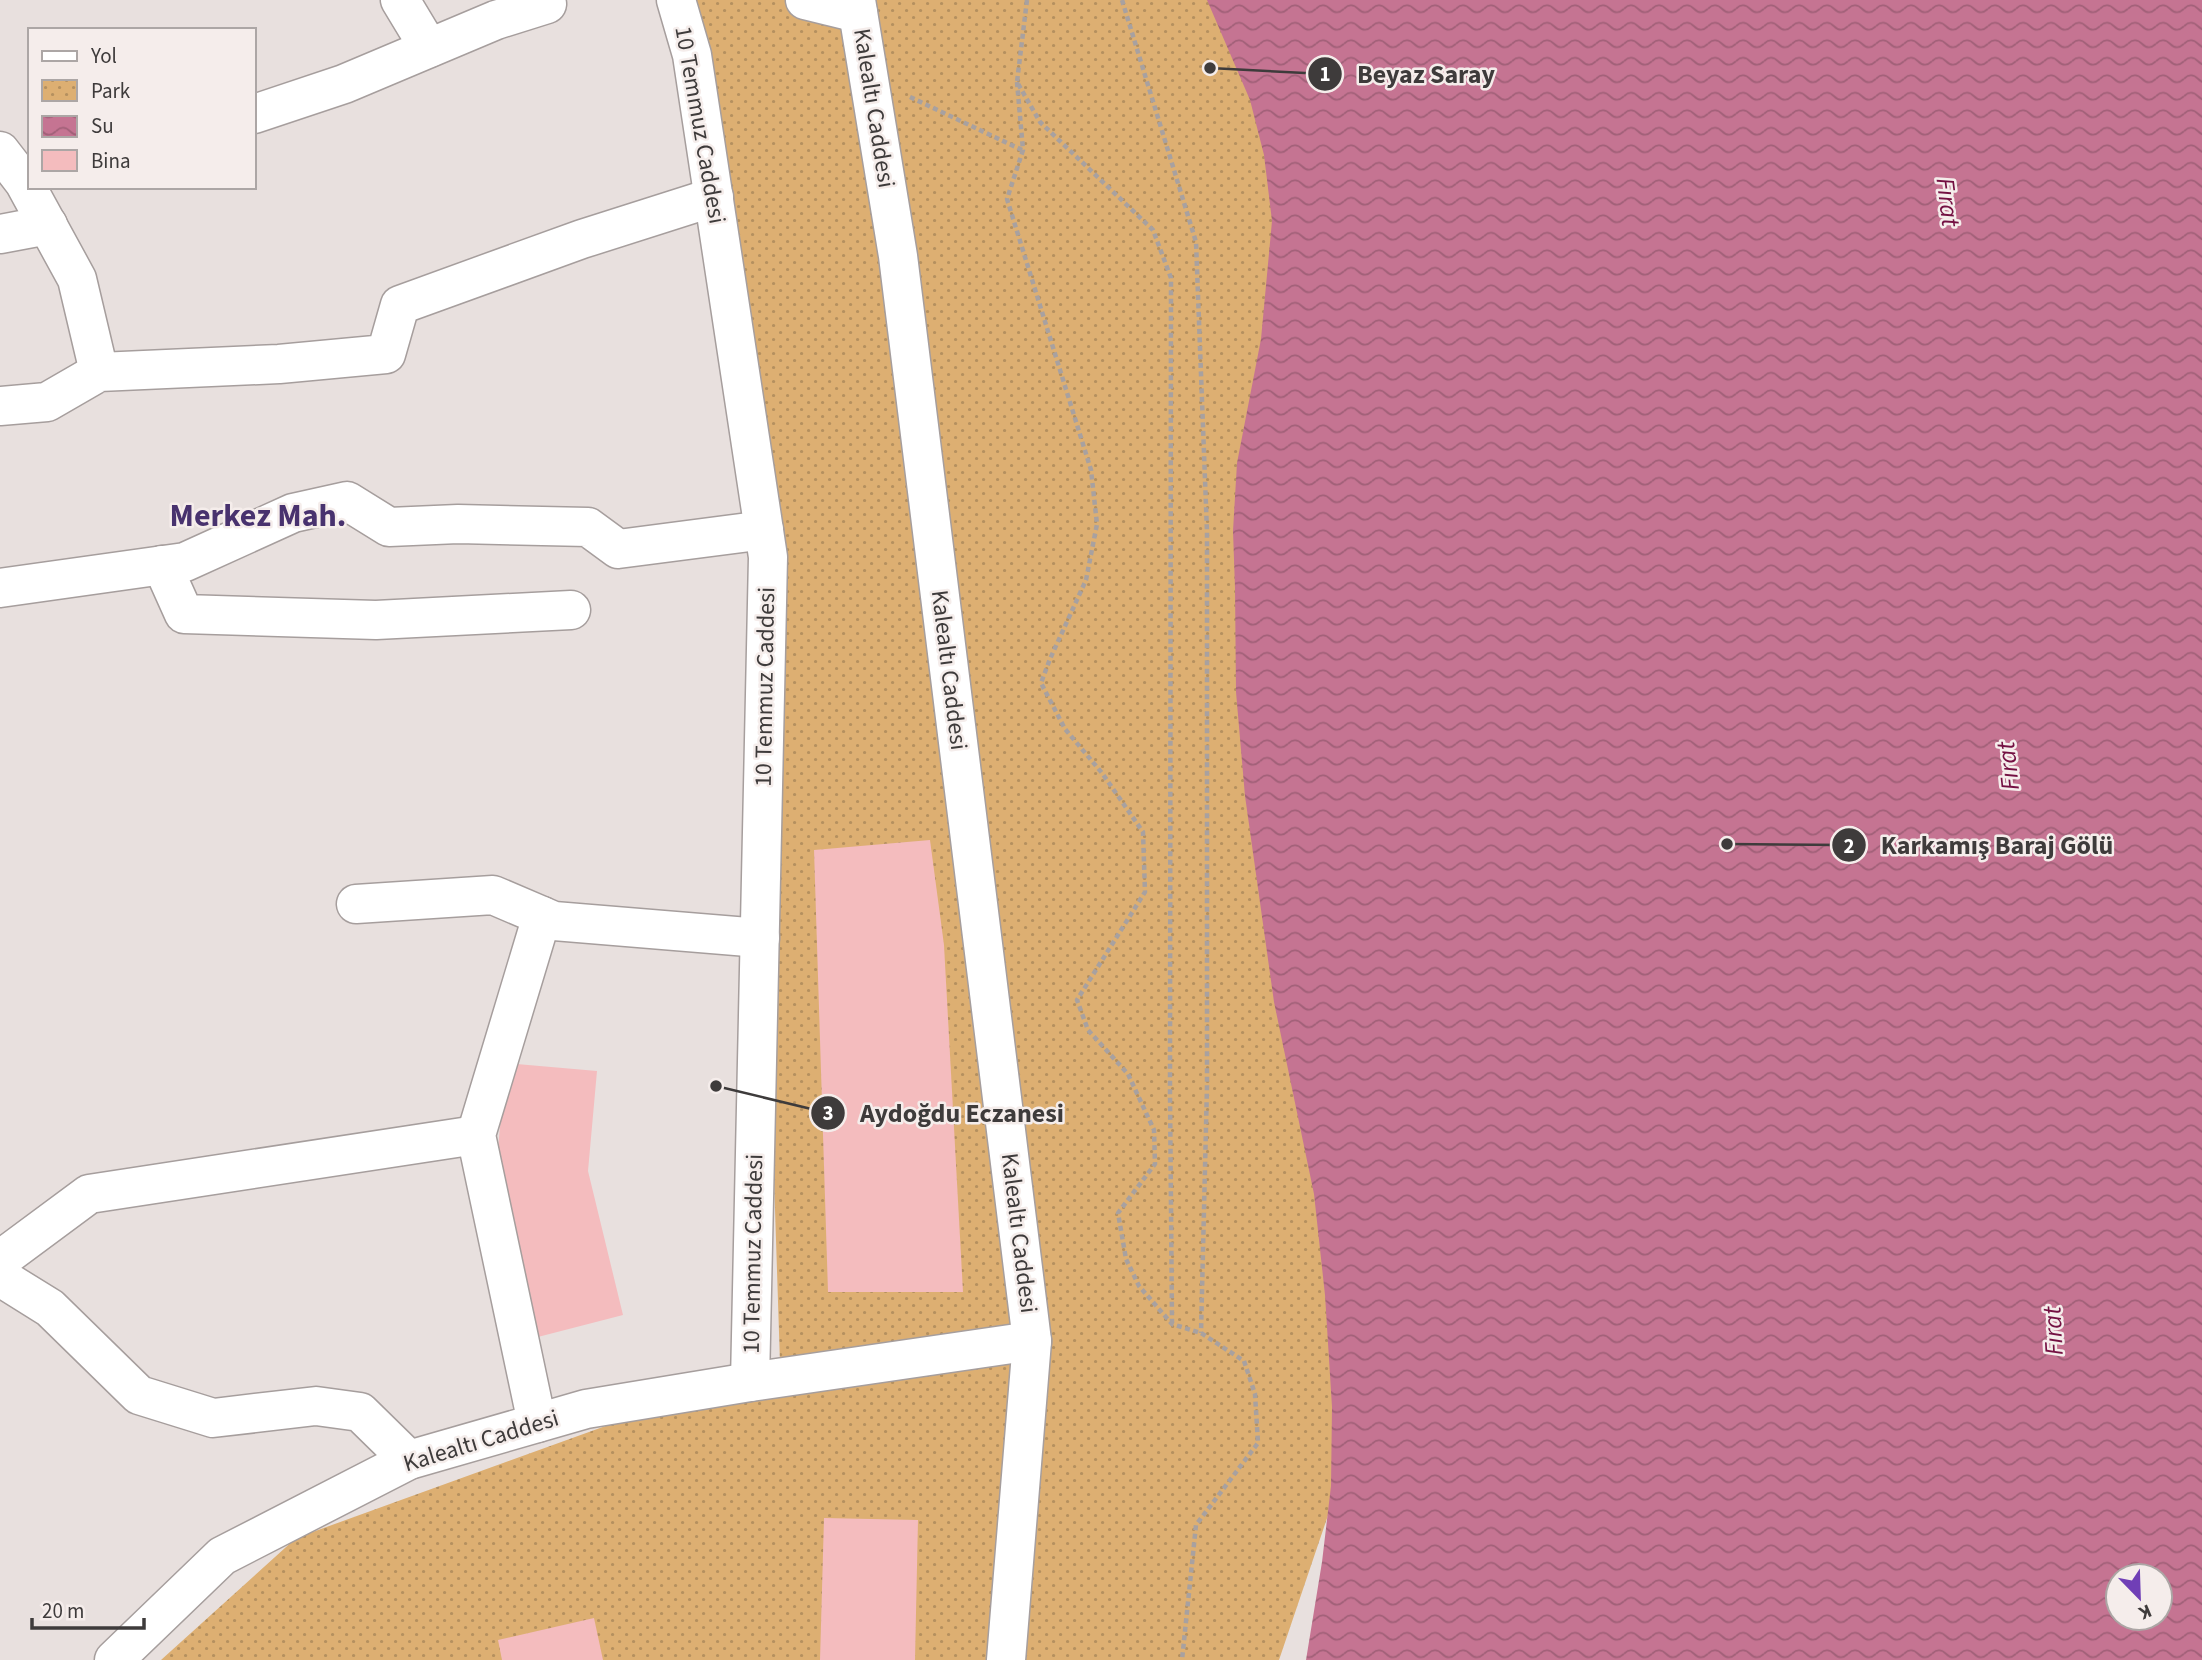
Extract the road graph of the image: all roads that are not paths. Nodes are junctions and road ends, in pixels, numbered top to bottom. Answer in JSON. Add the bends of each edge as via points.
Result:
{"nodes":[{"id":1,"x":400,"y":0,"type":"edge"},
{"id":2,"x":676,"y":0,"type":"edge"},
{"id":3,"x":805,"y":0,"type":"edge"},
{"id":4,"x":550,"y":1,"type":"edge"},
{"id":5,"x":857,"y":7,"type":"edge"},
{"id":6,"x":429,"y":48,"type":"junction"},
{"id":7,"x":256,"y":113,"type":"edge"},
{"id":8,"x":0,"y":151,"type":"edge"},
{"id":9,"x":714,"y":197,"type":"junction"},
{"id":10,"x":48,"y":225,"type":"junction"},
{"id":11,"x":0,"y":234,"type":"edge"},
{"id":12,"x":99,"y":372,"type":"junction"},
{"id":13,"x":0,"y":406,"type":"edge"},
{"id":14,"x":764,"y":530,"type":"junction"},
{"id":15,"x":162,"y":565,"type":"junction"},
{"id":16,"x":0,"y":588,"type":"edge"},
{"id":17,"x":571,"y":610,"type":"dead end"},
{"id":18,"x":356,"y":904,"type":"dead end"},
{"id":19,"x":542,"y":916,"type":"junction"},
{"id":20,"x":760,"y":938,"type":"junction"},
{"id":21,"x":475,"y":1135,"type":"junction"},
{"id":22,"x":0,"y":1260,"type":"edge"},
{"id":23,"x":0,"y":1277,"type":"edge"},
{"id":24,"x":1032,"y":1341,"type":"junction"},
{"id":25,"x":750,"y":1382,"type":"junction"},
{"id":26,"x":537,"y":1423,"type":"junction"},
{"id":27,"x":409,"y":1460,"type":"junction"},
{"id":28,"x":114,"y":1660,"type":"edge"},
{"id":29,"x":1006,"y":1660,"type":"edge"}],
"edges":[{"from":1,"to":6,"type":"street"},
{"from":2,"to":9,"type":"street","name":"10 Temmuz Caddesi","via":[[692,55]]},
{"from":3,"to":5,"type":"street"},
{"from":4,"to":6,"type":"street"},
{"from":5,"to":24,"type":"street","name":"Kalealtı Caddesi","via":[[898,257]]},
{"from":6,"to":7,"type":"street","via":[[344,84]]},
{"from":8,"to":10,"type":"street"},
{"from":9,"to":12,"type":"street","via":[[400,305],[386,354]]},
{"from":9,"to":14,"type":"street","name":"10 Temmuz Caddesi"},
{"from":10,"to":11,"type":"street"},
{"from":10,"to":12,"type":"street","via":[[77,279]]},
{"from":12,"to":13,"type":"street","via":[[47,402]]},
{"from":14,"to":15,"type":"street","via":[[618,549],[588,527],[389,527],[347,501],[293,513],[185,562]]},
{"from":14,"to":20,"type":"street","name":"10 Temmuz Caddesi","via":[[768,557]]},
{"from":15,"to":16,"type":"street"},
{"from":15,"to":17,"type":"street","via":[[184,614],[376,620]]},
{"from":18,"to":19,"type":"street","via":[[493,895]]},
{"from":19,"to":20,"type":"street","via":[[554,922]]},
{"from":19,"to":21,"type":"street"},
{"from":20,"to":25,"type":"street","name":"10 Temmuz Caddesi"},
{"from":21,"to":22,"type":"street","via":[[89,1194]]},
{"from":21,"to":26,"type":"street"},
{"from":23,"to":27,"type":"street","via":[[50,1308],[139,1395],[213,1418],[316,1406],[359,1412]]},
{"from":24,"to":25,"type":"street","name":"Kalealtı Caddesi"},
{"from":24,"to":29,"type":"street","name":"Kalealtı Caddesi"},
{"from":25,"to":26,"type":"street","name":"Kalealtı Caddesi","via":[[586,1409]]},
{"from":26,"to":27,"type":"street","name":"Kalealtı Caddesi"},
{"from":27,"to":28,"type":"street","name":"Kalealtı Caddesi","via":[[222,1556]]}]}
